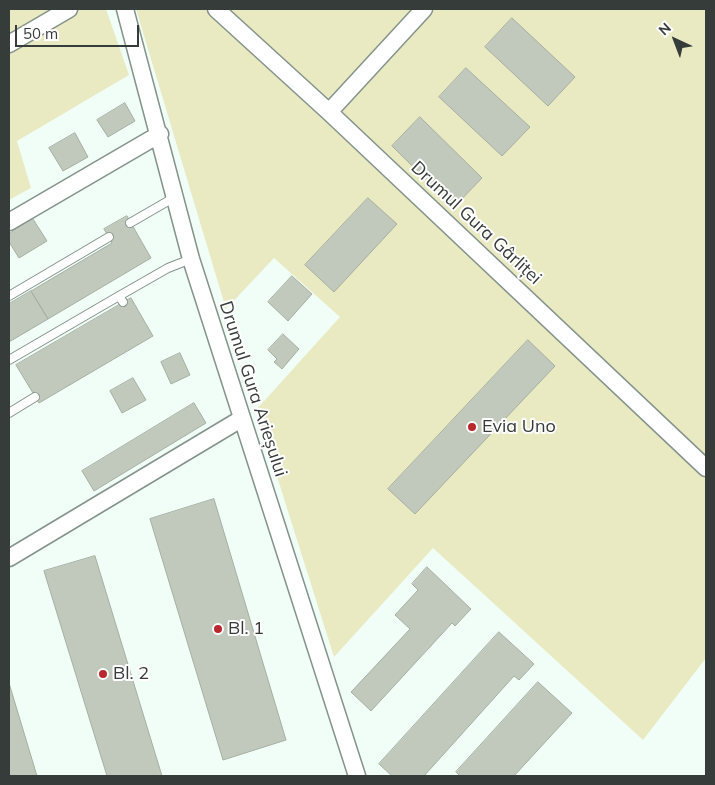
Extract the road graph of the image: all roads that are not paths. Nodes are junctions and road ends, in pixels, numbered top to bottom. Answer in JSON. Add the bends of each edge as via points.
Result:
{"nodes":[{"id":1,"x":69,"y":9,"type":"edge"},
{"id":2,"x":125,"y":9,"type":"edge"},
{"id":3,"x":216,"y":9,"type":"edge"},
{"id":4,"x":424,"y":9,"type":"edge"},
{"id":5,"x":9,"y":44,"type":"edge"},
{"id":6,"x":329,"y":112,"type":"junction"},
{"id":7,"x":160,"y":134,"type":"junction"},
{"id":8,"x":176,"y":197,"type":"junction"},
{"id":9,"x":9,"y":222,"type":"edge"},
{"id":10,"x":130,"y":223,"type":"dead end"},
{"id":11,"x":109,"y":237,"type":"dead end"},
{"id":12,"x":191,"y":259,"type":"junction"},
{"id":13,"x":9,"y":296,"type":"edge"},
{"id":14,"x":9,"y":360,"type":"edge"},
{"id":15,"x":35,"y":397,"type":"dead end"},
{"id":16,"x":9,"y":401,"type":"edge"},
{"id":17,"x":11,"y":412,"type":"edge"},
{"id":18,"x":241,"y":419,"type":"junction"},
{"id":19,"x":706,"y":468,"type":"edge"},
{"id":20,"x":9,"y":558,"type":"edge"},
{"id":21,"x":357,"y":776,"type":"edge"}],
"edges":[{"from":1,"to":5,"type":"street"},
{"from":2,"to":7,"type":"street","name":"Drumul Gura Arieșului"},
{"from":3,"to":6,"type":"street","name":"Drumul Gura Gârliței"},
{"from":4,"to":6,"type":"street"},
{"from":6,"to":19,"type":"street","name":"Drumul Gura Gârliței"},
{"from":7,"to":8,"type":"street","name":"Drumul Gura Arieșului"},
{"from":7,"to":9,"type":"street"},
{"from":8,"to":10,"type":"lane"},
{"from":8,"to":12,"type":"street","name":"Drumul Gura Arieșului"},
{"from":11,"to":13,"type":"lane"},
{"from":12,"to":14,"type":"lane","via":[[168,268],[121,299]]},
{"from":12,"to":18,"type":"street","name":"Drumul Gura Arieșului"},
{"from":15,"to":17,"type":"lane"},
{"from":16,"to":17,"type":"lane"},
{"from":18,"to":20,"type":"street"},
{"from":18,"to":21,"type":"street","name":"Drumul Gura Arieșului"}]}
